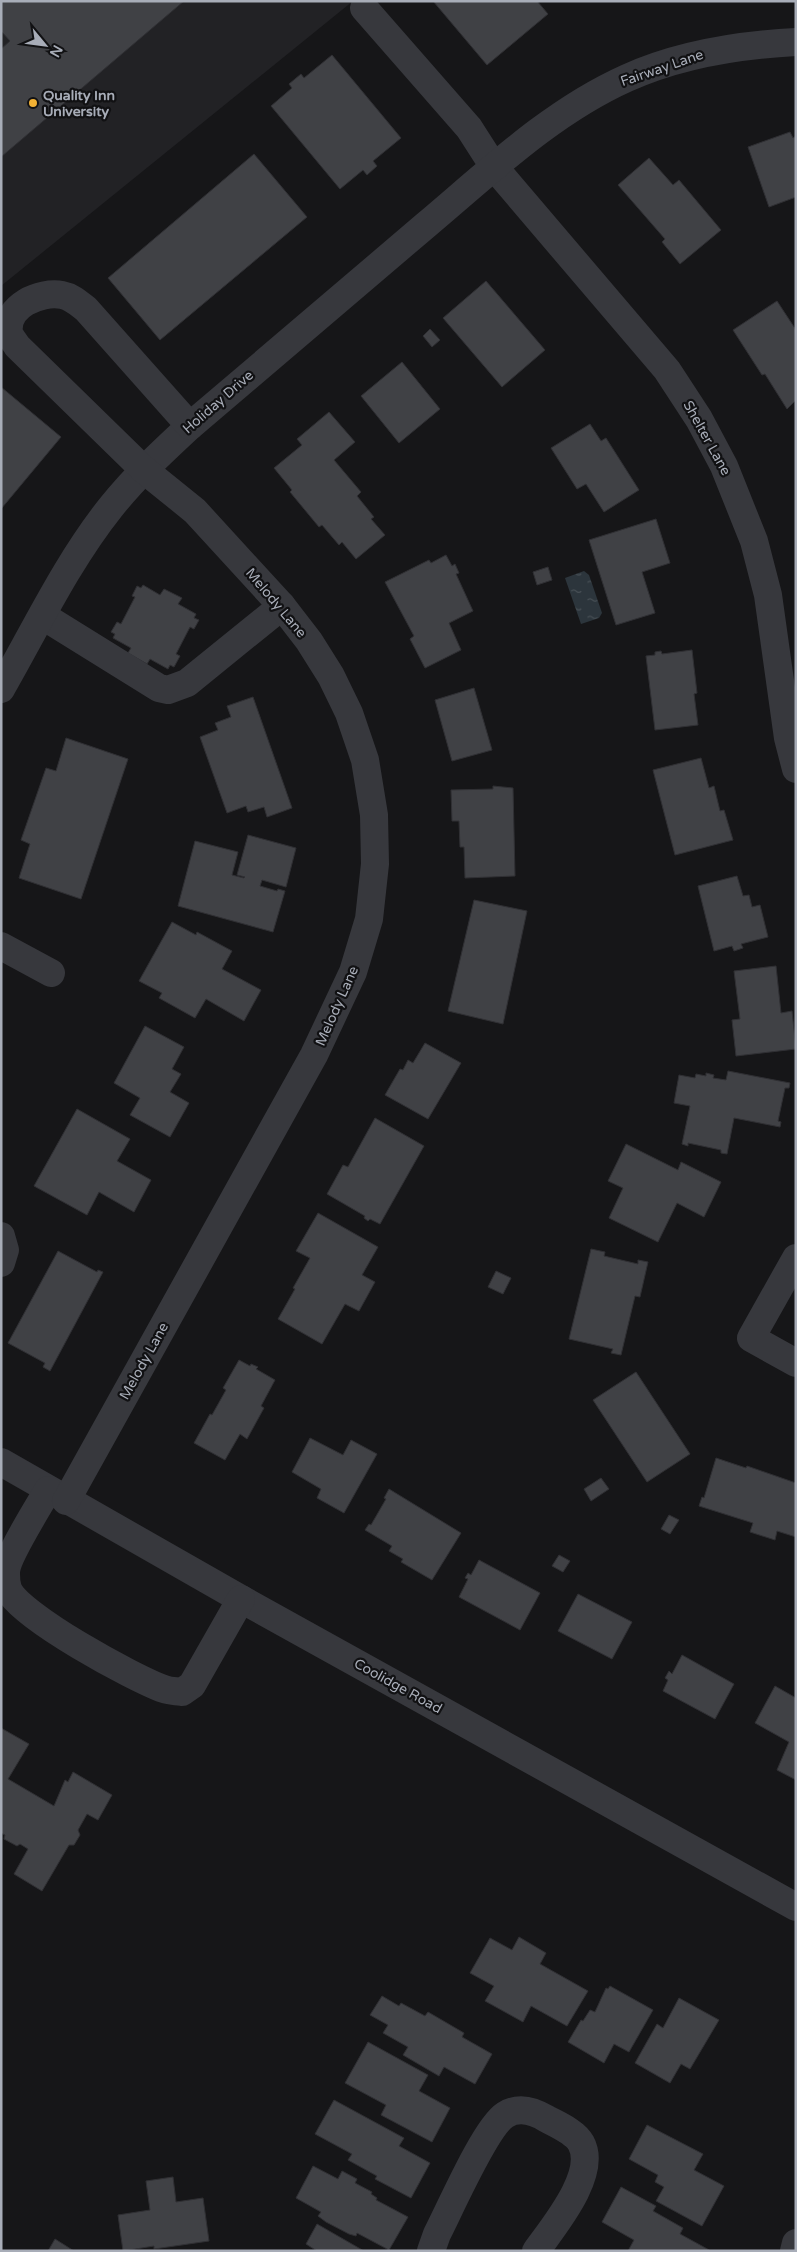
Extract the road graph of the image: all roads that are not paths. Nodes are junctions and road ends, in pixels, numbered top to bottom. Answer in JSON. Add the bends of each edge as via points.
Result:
{"nodes":[{"id":1,"x":364,"y":8,"type":"dead end"},
{"id":2,"x":796,"y":42,"type":"edge"},
{"id":3,"x":494,"y":167,"type":"junction"},
{"id":4,"x":190,"y":426,"type":"junction"},
{"id":5,"x":143,"y":469,"type":"junction"},
{"id":6,"x":282,"y":606,"type":"junction"},
{"id":7,"x":43,"y":616,"type":"junction"},
{"id":8,"x":1,"y":689,"type":"edge"},
{"id":9,"x":796,"y":769,"type":"edge"},
{"id":10,"x":1,"y":946,"type":"edge"},
{"id":11,"x":51,"y":973,"type":"dead end"},
{"id":12,"x":1,"y":1236,"type":"edge"},
{"id":13,"x":796,"y":1258,"type":"edge"},
{"id":14,"x":1,"y":1264,"type":"edge"},
{"id":15,"x":796,"y":1363,"type":"edge"},
{"id":16,"x":1,"y":1462,"type":"edge"},
{"id":17,"x":57,"y":1495,"type":"junction"},
{"id":18,"x":241,"y":1599,"type":"junction"},
{"id":19,"x":796,"y":1908,"type":"edge"},
{"id":20,"x":796,"y":2243,"type":"edge"},
{"id":21,"x":431,"y":2251,"type":"edge"},
{"id":22,"x":536,"y":2251,"type":"edge"},
{"id":23,"x":794,"y":2251,"type":"edge"}],
"edges":[{"from":1,"to":3,"type":"street","name":"Shelter Lane","via":[[470,128]]},
{"from":2,"to":3,"type":"street","name":"Fairway Lane","via":[[763,43],[692,55],[627,78],[560,116]]},
{"from":3,"to":4,"type":"street","name":"Holiday Drive"},
{"from":3,"to":9,"type":"street","name":"Shelter Lane","via":[[667,370],[724,466],[754,541],[768,595],[788,738]]},
{"from":4,"to":5,"type":"street","name":"Holiday Drive"},
{"from":4,"to":5,"type":"street","name":"Melody Lane","via":[[73,298],[48,295],[32,298],[18,308],[9,322],[9,334],[18,346]]},
{"from":5,"to":6,"type":"street","name":"Melody Lane","via":[[195,511]]},
{"from":5,"to":7,"type":"street","name":"Holiday Drive","via":[[78,552]]},
{"from":6,"to":7,"type":"street","via":[[187,683],[168,690],[159,688]]},
{"from":6,"to":17,"type":"street","name":"Melody Lane","via":[[330,676],[349,713],[365,760],[374,815],[375,864],[369,919],[353,972],[314,1055]]},
{"from":7,"to":8,"type":"street","name":"Holiday Drive"},
{"from":10,"to":11,"type":"street"},
{"from":12,"to":14,"type":"street","via":[[5,1250]]},
{"from":13,"to":15,"type":"street","via":[[751,1338]]},
{"from":16,"to":17,"type":"street","name":"Coolidge Road"},
{"from":17,"to":18,"type":"street","name":"Coolidge Road"},
{"from":17,"to":18,"type":"street","name":"Melody Lane","via":[[11,1558],[6,1572],[8,1590],[29,1612],[62,1635],[126,1672],[165,1690],[182,1692],[192,1685]]},
{"from":18,"to":19,"type":"street","name":"Coolidge Road"},
{"from":20,"to":23,"type":"street"},
{"from":21,"to":22,"type":"street","via":[[490,2132],[503,2116],[522,2110],[538,2114],[570,2132],[581,2143],[585,2155],[584,2168],[566,2210]]}]}
